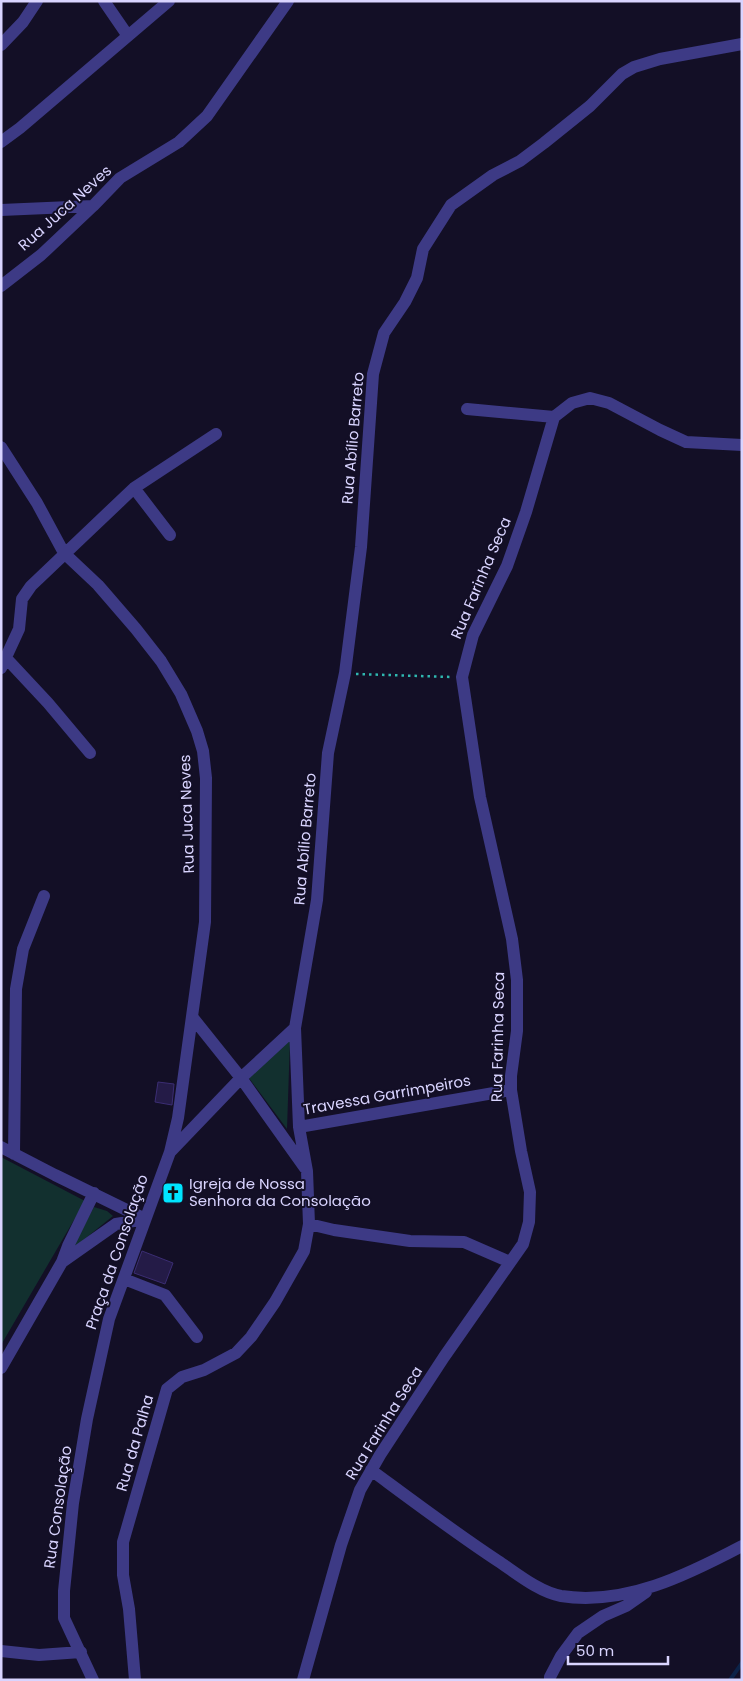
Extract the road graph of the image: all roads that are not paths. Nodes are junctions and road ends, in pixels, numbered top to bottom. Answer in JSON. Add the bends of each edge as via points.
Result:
{"nodes":[{"id":1,"x":37,"y":1,"type":"edge"},
{"id":2,"x":104,"y":1,"type":"edge"},
{"id":3,"x":169,"y":1,"type":"edge"},
{"id":4,"x":288,"y":1,"type":"edge"},
{"id":5,"x":128,"y":36,"type":"junction"},
{"id":6,"x":742,"y":44,"type":"edge"},
{"id":7,"x":1,"y":45,"type":"edge"},
{"id":8,"x":1,"y":142,"type":"edge"},
{"id":9,"x":93,"y":206,"type":"junction"},
{"id":10,"x":1,"y":210,"type":"edge"},
{"id":11,"x":1,"y":286,"type":"edge"},
{"id":12,"x":466,"y":410,"type":"dead end"},
{"id":13,"x":554,"y":417,"type":"junction"},
{"id":14,"x":216,"y":434,"type":"dead end"},
{"id":15,"x":742,"y":445,"type":"edge"},
{"id":16,"x":1,"y":447,"type":"edge"},
{"id":17,"x":134,"y":488,"type":"junction"},
{"id":18,"x":170,"y":535,"type":"dead end"},
{"id":19,"x":64,"y":553,"type":"junction"},
{"id":20,"x":4,"y":663,"type":"edge"},
{"id":21,"x":90,"y":753,"type":"dead end"},
{"id":22,"x":44,"y":896,"type":"dead end"},
{"id":23,"x":193,"y":1018,"type":"junction"},
{"id":24,"x":295,"y":1028,"type":"junction"},
{"id":25,"x":241,"y":1078,"type":"junction"},
{"id":26,"x":511,"y":1090,"type":"junction"},
{"id":27,"x":299,"y":1127,"type":"junction"},
{"id":28,"x":1,"y":1147,"type":"edge"},
{"id":29,"x":170,"y":1152,"type":"junction"},
{"id":30,"x":14,"y":1154,"type":"junction"},
{"id":31,"x":307,"y":1171,"type":"junction"},
{"id":32,"x":94,"y":1193,"type":"junction"},
{"id":33,"x":145,"y":1219,"type":"junction"},
{"id":34,"x":309,"y":1224,"type":"junction"},
{"id":35,"x":62,"y":1262,"type":"junction"},
{"id":36,"x":510,"y":1262,"type":"junction"},
{"id":37,"x":124,"y":1279,"type":"junction"},
{"id":38,"x":197,"y":1337,"type":"dead end"},
{"id":39,"x":98,"y":1364,"type":"joint"},
{"id":40,"x":1,"y":1368,"type":"edge"},
{"id":41,"x":371,"y":1470,"type":"junction"},
{"id":42,"x":742,"y":1546,"type":"edge"},
{"id":43,"x":654,"y":1587,"type":"junction"},
{"id":44,"x":1,"y":1652,"type":"edge"},
{"id":45,"x":81,"y":1652,"type":"junction"},
{"id":46,"x":92,"y":1680,"type":"edge"},
{"id":47,"x":136,"y":1680,"type":"edge"},
{"id":48,"x":303,"y":1680,"type":"edge"},
{"id":49,"x":550,"y":1680,"type":"edge"}],
"edges":[{"from":1,"to":7,"type":"street"},
{"from":2,"to":5,"type":"street"},
{"from":3,"to":5,"type":"street"},
{"from":4,"to":9,"type":"street","name":"Rua Juca Neves","via":[[207,116],[179,142],[120,178]]},
{"from":5,"to":8,"type":"street"},
{"from":6,"to":24,"type":"street","name":"Rua Abílio Barreto","via":[[634,67],[544,143],[451,205],[424,249],[417,278],[405,302],[384,333],[374,374],[361,547],[345,673],[328,753],[316,900]]},
{"from":9,"to":10,"type":"street"},
{"from":9,"to":11,"type":"street","name":"Rua Juca Neves"},
{"from":12,"to":13,"type":"street"},
{"from":13,"to":15,"type":"street","via":[[572,403],[590,398],[608,403],[686,442]]},
{"from":13,"to":26,"type":"street","name":"Rua Farinha Seca","via":[[507,566],[472,634],[462,677],[480,797],[512,939],[517,980],[517,1031]]},
{"from":14,"to":17,"type":"street"},
{"from":16,"to":19,"type":"street","name":"Rua Juca Neves"},
{"from":17,"to":18,"type":"street"},
{"from":17,"to":19,"type":"street"},
{"from":19,"to":20,"type":"street","via":[[22,599],[19,629]]},
{"from":19,"to":23,"type":"street","name":"Rua Juca Neves","via":[[104,592],[161,661],[181,694],[203,752],[206,778],[205,922]]},
{"from":20,"to":21,"type":"street","via":[[48,703]]},
{"from":22,"to":30,"type":"street","via":[[22,949],[16,989]]},
{"from":23,"to":25,"type":"street"},
{"from":23,"to":29,"type":"street","name":"Rua Juca Neves"},
{"from":24,"to":25,"type":"street"},
{"from":24,"to":27,"type":"street","name":"Rua Abílio Barreto"},
{"from":25,"to":29,"type":"street"},
{"from":25,"to":31,"type":"street"},
{"from":26,"to":27,"type":"street","name":"Travessa Garrimpeiros"},
{"from":26,"to":36,"type":"street","name":"Rua Farinha Seca","via":[[530,1192],[529,1222],[523,1244]]},
{"from":27,"to":31,"type":"street","name":"Rua da Palha"},
{"from":28,"to":30,"type":"street"},
{"from":29,"to":33,"type":"street","name":"Praça da Consolação"},
{"from":30,"to":32,"type":"street"},
{"from":31,"to":34,"type":"street","name":"Rua da Palha"},
{"from":32,"to":33,"type":"street"},
{"from":32,"to":35,"type":"street"},
{"from":33,"to":35,"type":"street","via":[[116,1224]]},
{"from":33,"to":37,"type":"street","name":"Praça da Consolação"},
{"from":34,"to":36,"type":"street","via":[[402,1240],[464,1242]]},
{"from":34,"to":47,"type":"street","name":"Rua da Palha","via":[[304,1251],[251,1338],[236,1353],[204,1370],[182,1377],[167,1389],[123,1542],[123,1575]]},
{"from":35,"to":40,"type":"street"},
{"from":36,"to":41,"type":"street","name":"Rua Farinha Seca"},
{"from":37,"to":38,"type":"street","via":[[165,1295]]},
{"from":37,"to":39,"type":"street","name":"Praça da Consolação","via":[[108,1319]]},
{"from":39,"to":45,"type":"street","name":"Rua Consolação","via":[[73,1503],[62,1604],[64,1618]]},
{"from":41,"to":43,"type":"street","via":[[449,1529],[532,1584],[560,1595],[590,1598]]},
{"from":41,"to":48,"type":"street","name":"Rua Farinha Seca","via":[[360,1490],[341,1545]]},
{"from":42,"to":43,"type":"street"},
{"from":43,"to":49,"type":"street","via":[[578,1633],[561,1656]]},
{"from":44,"to":45,"type":"street","via":[[39,1655]]},
{"from":45,"to":46,"type":"street","name":"Rua Consolação"}]}
